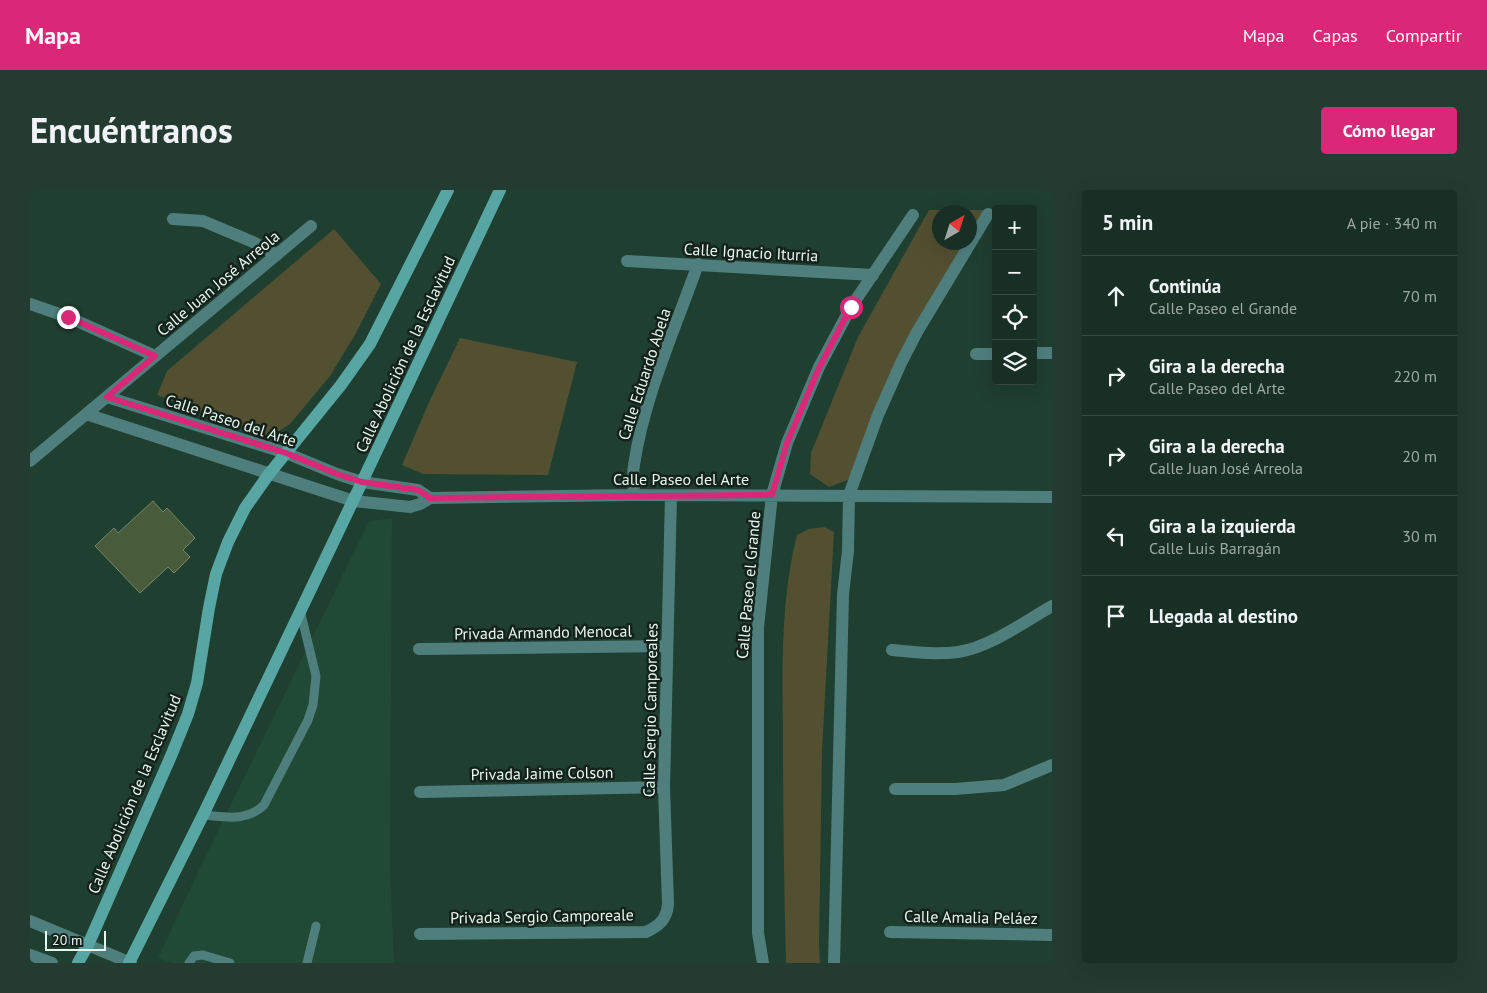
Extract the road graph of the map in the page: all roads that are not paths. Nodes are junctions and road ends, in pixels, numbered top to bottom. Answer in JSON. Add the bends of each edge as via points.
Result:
{"nodes":[{"id":1,"x":448,"y":190,"type":"edge"},
{"id":2,"x":500,"y":190,"type":"edge"},
{"id":3,"x":988,"y":214,"type":"dead end"},
{"id":4,"x":913,"y":215,"type":"dead end"},
{"id":5,"x":173,"y":219,"type":"dead end"},
{"id":6,"x":311,"y":226,"type":"dead end"},
{"id":7,"x":277,"y":255,"type":"junction"},
{"id":8,"x":627,"y":262,"type":"dead end"},
{"id":9,"x":698,"y":264,"type":"junction"},
{"id":10,"x":873,"y":276,"type":"junction"},
{"id":11,"x":30,"y":304,"type":"edge"},
{"id":12,"x":1037,"y":353,"type":"edge"},
{"id":13,"x":1052,"y":353,"type":"edge"},
{"id":14,"x":976,"y":354,"type":"dead end"},
{"id":15,"x":992,"y":354,"type":"edge"},
{"id":16,"x":155,"y":356,"type":"junction"},
{"id":17,"x":107,"y":397,"type":"junction"},
{"id":18,"x":86,"y":414,"type":"junction"},
{"id":19,"x":165,"y":416,"type":"junction"},
{"id":20,"x":154,"y":436,"type":"junction"},
{"id":21,"x":286,"y":453,"type":"junction"},
{"id":22,"x":30,"y":461,"type":"edge"},
{"id":23,"x":269,"y":474,"type":"junction"},
{"id":24,"x":362,"y":482,"type":"junction"},
{"id":25,"x":634,"y":495,"type":"junction"},
{"id":26,"x":772,"y":495,"type":"junction"},
{"id":27,"x":671,"y":496,"type":"junction"},
{"id":28,"x":849,"y":496,"type":"junction"},
{"id":29,"x":1052,"y":497,"type":"edge"},
{"id":30,"x":430,"y":498,"type":"junction"},
{"id":31,"x":354,"y":501,"type":"junction"},
{"id":32,"x":1052,"y":606,"type":"edge"},
{"id":33,"x":300,"y":610,"type":"junction"},
{"id":34,"x":666,"y":646,"type":"junction"},
{"id":35,"x":419,"y":650,"type":"dead end"},
{"id":36,"x":892,"y":650,"type":"dead end"},
{"id":37,"x":1052,"y":765,"type":"edge"},
{"id":38,"x":664,"y":787,"type":"junction"},
{"id":39,"x":895,"y":789,"type":"dead end"},
{"id":40,"x":420,"y":792,"type":"dead end"},
{"id":41,"x":203,"y":815,"type":"junction"},
{"id":42,"x":30,"y":921,"type":"edge"},
{"id":43,"x":662,"y":922,"type":"joint"},
{"id":44,"x":316,"y":926,"type":"dead end"},
{"id":45,"x":890,"y":932,"type":"dead end"},
{"id":46,"x":420,"y":934,"type":"dead end"},
{"id":47,"x":1052,"y":935,"type":"edge"},
{"id":48,"x":88,"y":944,"type":"junction"},
{"id":49,"x":30,"y":955,"type":"edge"},
{"id":50,"x":52,"y":963,"type":"edge"},
{"id":51,"x":78,"y":963,"type":"edge"},
{"id":52,"x":130,"y":963,"type":"edge"},
{"id":53,"x":189,"y":963,"type":"edge"},
{"id":54,"x":230,"y":963,"type":"edge"},
{"id":55,"x":307,"y":963,"type":"edge"},
{"id":56,"x":763,"y":963,"type":"edge"},
{"id":57,"x":834,"y":963,"type":"edge"}],
"edges":[{"from":1,"to":21,"type":"main road","name":"Calle Abolición de la Esclavitud","via":[[370,344]]},
{"from":2,"to":24,"type":"main road","name":"Calle Abolición de la Esclavitud"},
{"from":3,"to":28,"type":"street","via":[[901,363],[878,414]]},
{"from":4,"to":10,"type":"street","name":"Calle Paseo el Grande"},
{"from":5,"to":7,"type":"street","via":[[203,221]]},
{"from":6,"to":7,"type":"street","name":"Calle Juan José Arreola"},
{"from":7,"to":16,"type":"street","name":"Calle Juan José Arreola"},
{"from":8,"to":9,"type":"street","name":"Calle Ignacio Iturria"},
{"from":9,"to":10,"type":"street","name":"Calle Ignacio Iturria"},
{"from":9,"to":25,"type":"street","name":"Calle Eduardo Abela","via":[[655,381],[633,467]]},
{"from":10,"to":26,"type":"street","name":"Calle Paseo el Grande","via":[[851,307],[819,368],[787,443]]},
{"from":11,"to":16,"type":"street","via":[[68,317]]},
{"from":12,"to":13,"type":"street"},
{"from":14,"to":15,"type":"street"},
{"from":16,"to":17,"type":"street","name":"Calle Juan José Arreola"},
{"from":17,"to":18,"type":"street","name":"Calle Juan José Arreola"},
{"from":17,"to":19,"type":"street","name":"Calle Paseo del Arte"},
{"from":18,"to":20,"type":"street","name":"Calle Paseo del Arte"},
{"from":18,"to":22,"type":"street","name":"Calle Juan José Arreola"},
{"from":19,"to":20,"type":"street"},
{"from":19,"to":21,"type":"street","name":"Calle Paseo del Arte"},
{"from":20,"to":23,"type":"street","name":"Calle Paseo del Arte"},
{"from":21,"to":23,"type":"main road","name":"Calle Abolición de la Esclavitud"},
{"from":21,"to":24,"type":"street","name":"Calle Paseo del Arte"},
{"from":23,"to":31,"type":"street","name":"Calle Paseo del Arte"},
{"from":23,"to":48,"type":"main road","name":"Calle Abolición de la Esclavitud","via":[[245,508],[228,542],[208,608],[197,683],[188,714]]},
{"from":24,"to":30,"type":"street","name":"Calle Paseo del Arte","via":[[418,490]]},
{"from":24,"to":31,"type":"main road","name":"Calle Abolición de la Esclavitud"},
{"from":25,"to":27,"type":"street","name":"Calle Paseo del Arte"},
{"from":25,"to":30,"type":"street","name":"Calle Paseo del Arte"},
{"from":26,"to":27,"type":"street","name":"Calle Paseo del Arte"},
{"from":26,"to":28,"type":"street","name":"Calle Paseo del Arte"},
{"from":26,"to":56,"type":"street","name":"Calle Paseo el Grande","via":[[758,627],[758,933]]},
{"from":27,"to":34,"type":"street","name":"Calle Sergio Camporeales"},
{"from":28,"to":29,"type":"street","name":"Calle Paseo del Arte"},
{"from":28,"to":57,"type":"street","via":[[843,594]]},
{"from":30,"to":31,"type":"street","name":"Calle Paseo del Arte","via":[[410,507]]},
{"from":31,"to":33,"type":"main road","name":"Calle Abolición de la Esclavitud"},
{"from":32,"to":36,"type":"street","via":[[986,644],[958,652]]},
{"from":33,"to":41,"type":"main road","name":"Calle Abolición de la Esclavitud"},
{"from":33,"to":41,"type":"lane","via":[[316,676],[313,705],[300,737],[264,805],[256,812],[250,816],[234,817]]},
{"from":34,"to":35,"type":"street","name":"Privada Armando Menocal"},
{"from":34,"to":38,"type":"street","name":"Calle Sergio Camporeales"},
{"from":37,"to":39,"type":"street","via":[[1004,785]]},
{"from":38,"to":40,"type":"street","name":"Privada Jaime Colson"},
{"from":38,"to":43,"type":"street","name":"Calle Sergio Camporeales","via":[[668,904]]},
{"from":41,"to":52,"type":"main road","name":"Calle Abolición de la Esclavitud"},
{"from":42,"to":48,"type":"street"},
{"from":43,"to":46,"type":"street","name":"Privada Sergio Camporeale","via":[[646,932]]},
{"from":44,"to":55,"type":"lane"},
{"from":45,"to":47,"type":"street","name":"Calle Amalia Peláez"},
{"from":48,"to":51,"type":"main road","name":"Calle Abolición de la Esclavitud"},
{"from":48,"to":52,"type":"street"},
{"from":49,"to":50,"type":"street"},
{"from":53,"to":54,"type":"lane","via":[[194,956]]}]}
